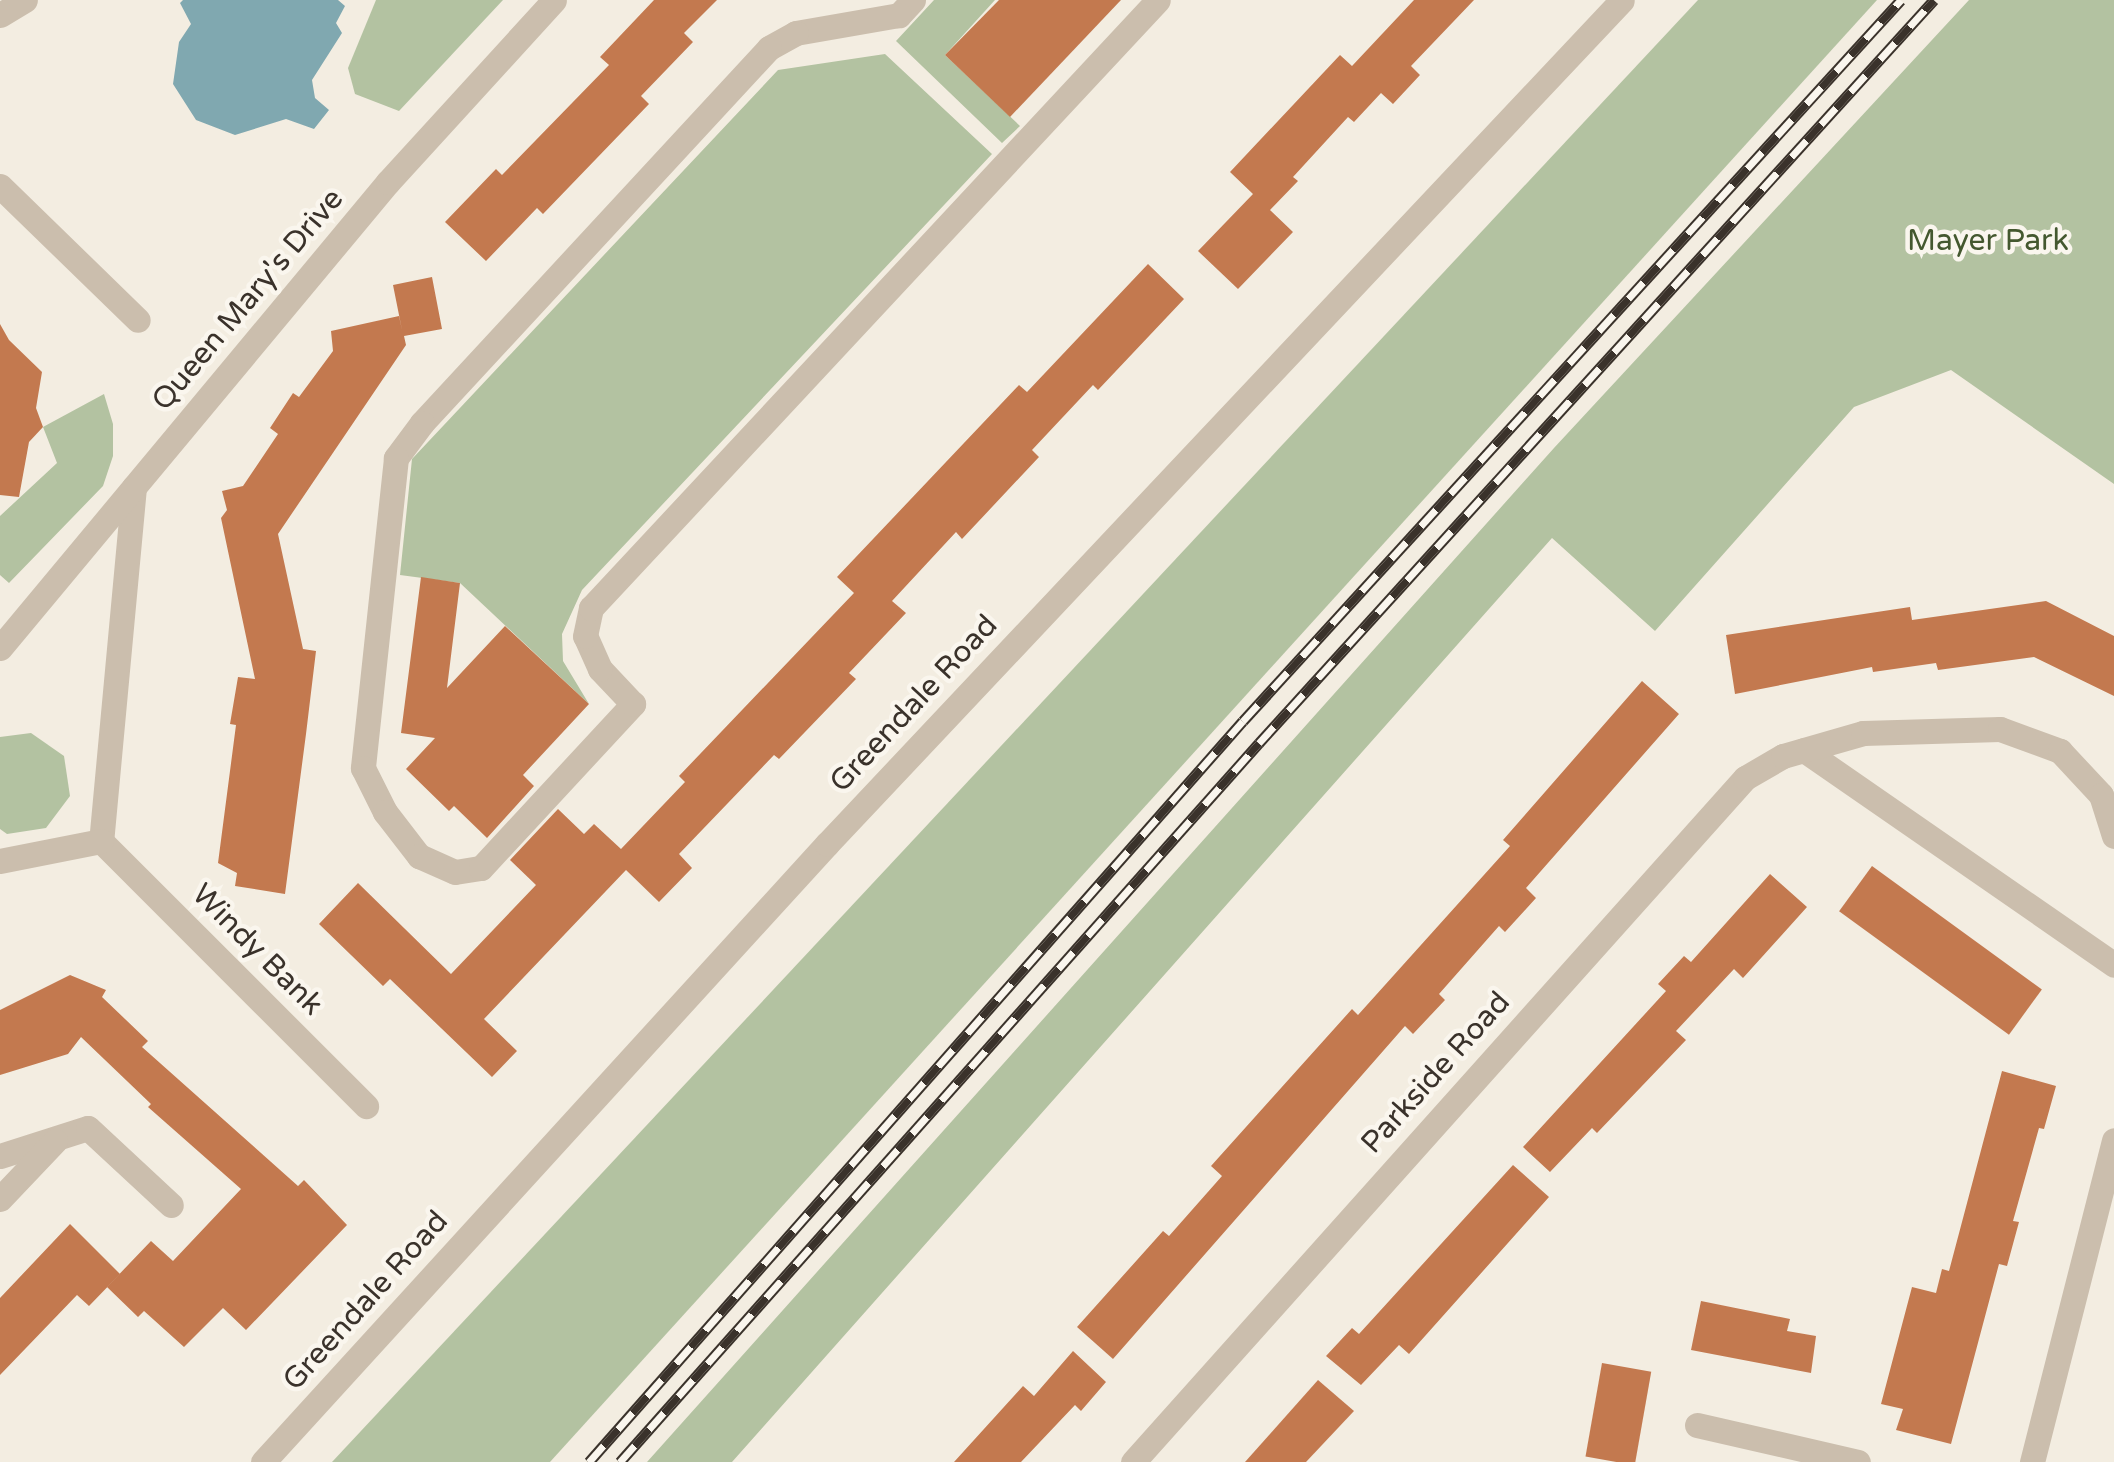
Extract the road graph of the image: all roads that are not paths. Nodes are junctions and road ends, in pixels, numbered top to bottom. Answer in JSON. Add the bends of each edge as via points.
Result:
{"nodes":[{"id":1,"x":25,"y":0,"type":"edge"},
{"id":2,"x":554,"y":0,"type":"edge"},
{"id":3,"x":913,"y":0,"type":"edge"},
{"id":4,"x":1158,"y":0,"type":"edge"},
{"id":5,"x":1622,"y":0,"type":"edge"},
{"id":6,"x":0,"y":15,"type":"edge"},
{"id":7,"x":0,"y":186,"type":"edge"},
{"id":8,"x":138,"y":320,"type":"dead end"},
{"id":9,"x":134,"y":487,"type":"junction"},
{"id":10,"x":0,"y":648,"type":"edge"},
{"id":11,"x":1804,"y":750,"type":"junction"},
{"id":12,"x":2114,"y":836,"type":"edge"},
{"id":13,"x":101,"y":841,"type":"junction"},
{"id":14,"x":0,"y":861,"type":"edge"},
{"id":15,"x":2114,"y":965,"type":"edge"},
{"id":16,"x":366,"y":1106,"type":"dead end"},
{"id":17,"x":58,"y":1137,"type":"junction"},
{"id":18,"x":2114,"y":1140,"type":"edge"},
{"id":19,"x":0,"y":1156,"type":"edge"},
{"id":20,"x":0,"y":1199,"type":"edge"},
{"id":21,"x":172,"y":1205,"type":"dead end"},
{"id":22,"x":1697,"y":1425,"type":"dead end"},
{"id":23,"x":263,"y":1462,"type":"edge"},
{"id":24,"x":1133,"y":1462,"type":"edge"},
{"id":25,"x":1858,"y":1462,"type":"edge"},
{"id":26,"x":2032,"y":1462,"type":"edge"}],
"edges":[{"from":1,"to":6,"type":"street"},
{"from":2,"to":9,"type":"street","name":"Queen Mary's Drive","via":[[388,182]]},
{"from":3,"to":4,"type":"street","via":[[899,15],[796,33],[770,48],[396,458],[363,768],[418,856],[455,872],[482,868],[633,704],[600,668],[585,636],[591,608]]},
{"from":5,"to":23,"type":"street","name":"Greendale Road","via":[[827,844]]},
{"from":7,"to":8,"type":"street"},
{"from":9,"to":10,"type":"street","name":"Queen Mary's Drive"},
{"from":9,"to":13,"type":"street"},
{"from":11,"to":12,"type":"street","name":"Parkside Road","via":[[1863,733],[2000,729],[2060,750],[2101,795]]},
{"from":11,"to":15,"type":"street"},
{"from":11,"to":24,"type":"street","name":"Parkside Road","via":[[1745,778],[1705,819]]},
{"from":13,"to":14,"type":"street"},
{"from":13,"to":16,"type":"street","name":"Windy Bank"},
{"from":17,"to":19,"type":"street"},
{"from":17,"to":20,"type":"street"},
{"from":17,"to":21,"type":"street","via":[[88,1128]]},
{"from":18,"to":26,"type":"street"},
{"from":22,"to":25,"type":"street"}]}
